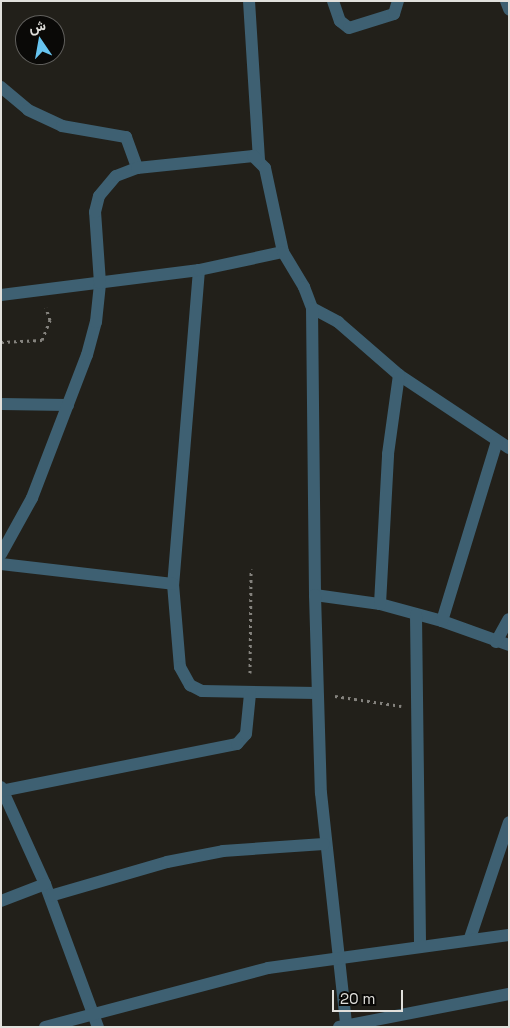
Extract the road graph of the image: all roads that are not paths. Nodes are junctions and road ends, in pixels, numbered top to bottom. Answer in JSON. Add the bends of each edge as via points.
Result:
{"nodes":[{"id":1,"x":249,"y":1,"type":"edge"},
{"id":2,"x":333,"y":1,"type":"edge"},
{"id":3,"x":398,"y":1,"type":"edge"},
{"id":4,"x":506,"y":1,"type":"edge"},
{"id":5,"x":509,"y":9,"type":"edge"},
{"id":6,"x":1,"y":87,"type":"edge"},
{"id":7,"x":259,"y":160,"type":"junction"},
{"id":8,"x":137,"y":168,"type":"junction"},
{"id":9,"x":283,"y":252,"type":"junction"},
{"id":10,"x":199,"y":270,"type":"junction"},
{"id":11,"x":100,"y":283,"type":"junction"},
{"id":12,"x":1,"y":295,"type":"edge"},
{"id":13,"x":312,"y":308,"type":"junction"},
{"id":14,"x":399,"y":375,"type":"junction"},
{"id":15,"x":1,"y":404,"type":"edge"},
{"id":16,"x":68,"y":405,"type":"junction"},
{"id":17,"x":497,"y":440,"type":"junction"},
{"id":18,"x":509,"y":448,"type":"edge"},
{"id":19,"x":1,"y":554,"type":"edge"},
{"id":20,"x":1,"y":564,"type":"edge"},
{"id":21,"x":173,"y":584,"type":"junction"},
{"id":22,"x":315,"y":595,"type":"junction"},
{"id":23,"x":380,"y":604,"type":"junction"},
{"id":24,"x":416,"y":615,"type":"junction"},
{"id":25,"x":509,"y":619,"type":"edge"},
{"id":26,"x":442,"y":621,"type":"junction"},
{"id":27,"x":503,"y":643,"type":"edge"},
{"id":28,"x":317,"y":693,"type":"junction"},
{"id":29,"x":250,"y":694,"type":"junction"},
{"id":30,"x":2,"y":790,"type":"edge"},
{"id":31,"x":509,"y":822,"type":"edge"},
{"id":32,"x":324,"y":844,"type":"junction"},
{"id":33,"x":48,"y":890,"type":"junction"},
{"id":34,"x":1,"y":900,"type":"edge"},
{"id":35,"x":509,"y":935,"type":"edge"},
{"id":36,"x":470,"y":938,"type":"junction"},
{"id":37,"x":420,"y":946,"type":"junction"},
{"id":38,"x":338,"y":958,"type":"junction"},
{"id":39,"x":509,"y":994,"type":"edge"},
{"id":40,"x":92,"y":1012,"type":"junction"},
{"id":41,"x":343,"y":1026,"type":"edge"},
{"id":42,"x":45,"y":1027,"type":"edge"},
{"id":43,"x":98,"y":1027,"type":"edge"}],
"edges":[{"from":1,"to":7,"type":"street"},
{"from":2,"to":3,"type":"street","via":[[340,21],[350,28],[394,14]]},
{"from":4,"to":5,"type":"street"},
{"from":6,"to":8,"type":"street","via":[[28,110],[56,124],[126,137]]},
{"from":7,"to":8,"type":"street","via":[[244,155]]},
{"from":7,"to":9,"type":"street","via":[[269,180]]},
{"from":8,"to":11,"type":"street","via":[[116,176],[99,196],[95,212]]},
{"from":9,"to":10,"type":"street"},
{"from":9,"to":13,"type":"street","via":[[304,287]]},
{"from":10,"to":11,"type":"street"},
{"from":10,"to":21,"type":"street"},
{"from":11,"to":12,"type":"street"},
{"from":11,"to":16,"type":"street","via":[[96,322]]},
{"from":13,"to":14,"type":"street","via":[[338,322]]},
{"from":13,"to":22,"type":"street"},
{"from":14,"to":17,"type":"street"},
{"from":14,"to":23,"type":"street","via":[[388,454]]},
{"from":15,"to":16,"type":"street"},
{"from":16,"to":19,"type":"street","via":[[32,498]]},
{"from":17,"to":18,"type":"street"},
{"from":17,"to":26,"type":"street"},
{"from":20,"to":21,"type":"street"},
{"from":21,"to":29,"type":"street","via":[[182,675],[202,691]]},
{"from":22,"to":23,"type":"street"},
{"from":22,"to":28,"type":"street"},
{"from":23,"to":24,"type":"street"},
{"from":24,"to":26,"type":"street"},
{"from":24,"to":37,"type":"street"},
{"from":25,"to":27,"type":"street"},
{"from":26,"to":27,"type":"street"},
{"from":28,"to":29,"type":"street"},
{"from":28,"to":32,"type":"street"},
{"from":29,"to":30,"type":"street","via":[[246,734],[237,744]]},
{"from":30,"to":33,"type":"street"},
{"from":31,"to":36,"type":"street"},
{"from":32,"to":33,"type":"street","via":[[223,851]]},
{"from":32,"to":38,"type":"street"},
{"from":33,"to":34,"type":"street"},
{"from":33,"to":40,"type":"street"},
{"from":35,"to":36,"type":"street"},
{"from":36,"to":37,"type":"street"},
{"from":37,"to":38,"type":"street"},
{"from":38,"to":40,"type":"street","via":[[268,968]]},
{"from":38,"to":41,"type":"street"},
{"from":39,"to":41,"type":"street"},
{"from":40,"to":42,"type":"street"},
{"from":40,"to":43,"type":"street"}]}
